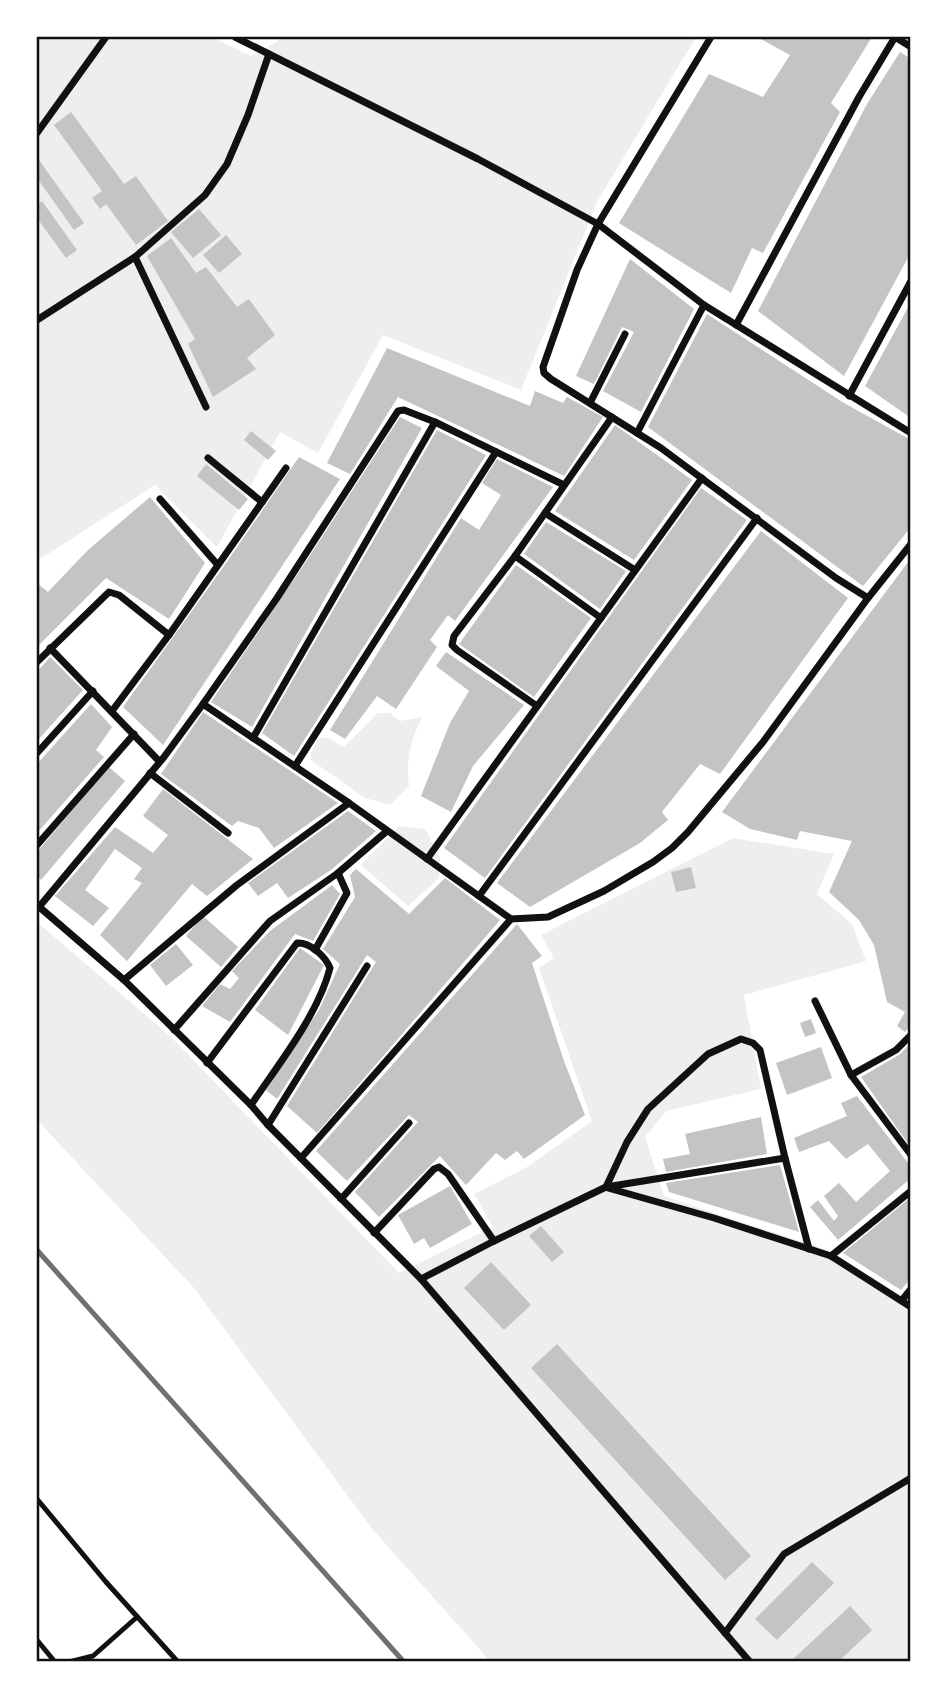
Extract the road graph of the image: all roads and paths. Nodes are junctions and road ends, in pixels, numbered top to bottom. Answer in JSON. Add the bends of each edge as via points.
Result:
{"nodes":[{"id":1,"x":106,"y":37,"type":"edge"},
{"id":2,"x":235,"y":37,"type":"edge"},
{"id":3,"x":711,"y":37,"type":"edge"},
{"id":4,"x":895,"y":37,"type":"edge"},
{"id":5,"x":911,"y":47,"type":"edge"},
{"id":6,"x":269,"y":54,"type":"junction"},
{"id":7,"x":37,"y":133,"type":"edge"},
{"id":8,"x":598,"y":224,"type":"junction"},
{"id":9,"x":135,"y":257,"type":"junction"},
{"id":10,"x":911,"y":281,"type":"edge"},
{"id":11,"x":704,"y":305,"type":"junction"},
{"id":12,"x":37,"y":320,"type":"edge"},
{"id":13,"x":736,"y":326,"type":"junction"},
{"id":14,"x":625,"y":334,"type":"dead end"},
{"id":15,"x":849,"y":396,"type":"junction"},
{"id":16,"x":590,"y":403,"type":"junction"},
{"id":17,"x":206,"y":407,"type":"dead end"},
{"id":18,"x":612,"y":417,"type":"junction"},
{"id":19,"x":435,"y":422,"type":"junction"},
{"id":20,"x":637,"y":433,"type":"junction"},
{"id":21,"x":911,"y":433,"type":"edge"},
{"id":22,"x":496,"y":452,"type":"junction"},
{"id":23,"x":208,"y":458,"type":"dead end"},
{"id":24,"x":286,"y":468,"type":"dead end"},
{"id":25,"x":702,"y":478,"type":"junction"},
{"id":26,"x":564,"y":485,"type":"junction"},
{"id":27,"x":160,"y":499,"type":"dead end"},
{"id":28,"x":262,"y":502,"type":"junction"},
{"id":29,"x":545,"y":513,"type":"junction"},
{"id":30,"x":757,"y":518,"type":"junction"},
{"id":31,"x":911,"y":544,"type":"edge"},
{"id":32,"x":515,"y":556,"type":"junction"},
{"id":33,"x":217,"y":564,"type":"junction"},
{"id":34,"x":635,"y":570,"type":"junction"},
{"id":35,"x":868,"y":598,"type":"junction"},
{"id":36,"x":601,"y":618,"type":"junction"},
{"id":37,"x":169,"y":635,"type":"junction"},
{"id":38,"x":50,"y":648,"type":"junction"},
{"id":39,"x":37,"y":662,"type":"edge"},
{"id":40,"x":93,"y":691,"type":"junction"},
{"id":41,"x":202,"y":704,"type":"junction"},
{"id":42,"x":537,"y":706,"type":"junction"},
{"id":43,"x":112,"y":711,"type":"junction"},
{"id":44,"x":134,"y":734,"type":"junction"},
{"id":45,"x":253,"y":738,"type":"junction"},
{"id":46,"x":37,"y":753,"type":"edge"},
{"id":47,"x":159,"y":761,"type":"junction"},
{"id":48,"x":295,"y":766,"type":"junction"},
{"id":49,"x":150,"y":773,"type":"junction"},
{"id":50,"x":349,"y":803,"type":"junction"},
{"id":51,"x":387,"y":831,"type":"junction"},
{"id":52,"x":228,"y":833,"type":"dead end"},
{"id":53,"x":37,"y":845,"type":"edge"},
{"id":54,"x":427,"y":859,"type":"junction"},
{"id":55,"x":338,"y":873,"type":"junction"},
{"id":56,"x":479,"y":896,"type":"junction"},
{"id":57,"x":38,"y":906,"type":"edge"},
{"id":58,"x":511,"y":919,"type":"junction"},
{"id":59,"x":315,"y":950,"type":"junction"},
{"id":60,"x":367,"y":966,"type":"dead end"},
{"id":61,"x":124,"y":979,"type":"junction"},
{"id":62,"x":815,"y":1001,"type":"dead end"},
{"id":63,"x":174,"y":1030,"type":"junction"},
{"id":64,"x":911,"y":1035,"type":"edge"},
{"id":65,"x":206,"y":1063,"type":"junction"},
{"id":66,"x":851,"y":1075,"type":"junction"},
{"id":67,"x":250,"y":1105,"type":"junction"},
{"id":68,"x":409,"y":1123,"type":"dead end"},
{"id":69,"x":268,"y":1125,"type":"junction"},
{"id":70,"x":911,"y":1155,"type":"edge"},
{"id":71,"x":301,"y":1158,"type":"junction"},
{"id":72,"x":785,"y":1158,"type":"junction"},
{"id":73,"x":607,"y":1187,"type":"junction"},
{"id":74,"x":911,"y":1191,"type":"edge"},
{"id":75,"x":341,"y":1199,"type":"junction"},
{"id":76,"x":374,"y":1233,"type":"junction"},
{"id":77,"x":494,"y":1241,"type":"junction"},
{"id":78,"x":809,"y":1249,"type":"junction"},
{"id":79,"x":831,"y":1256,"type":"junction"},
{"id":80,"x":421,"y":1279,"type":"junction"},
{"id":81,"x":911,"y":1289,"type":"edge"},
{"id":82,"x":902,"y":1300,"type":"junction"},
{"id":83,"x":911,"y":1307,"type":"edge"},
{"id":84,"x":911,"y":1478,"type":"edge"},
{"id":85,"x":37,"y":1499,"type":"edge"},
{"id":86,"x":138,"y":1617,"type":"junction"},
{"id":87,"x":725,"y":1633,"type":"junction"},
{"id":88,"x":37,"y":1640,"type":"edge"},
{"id":89,"x":55,"y":1662,"type":"edge"},
{"id":90,"x":69,"y":1662,"type":"edge"},
{"id":91,"x":178,"y":1662,"type":"edge"},
{"id":92,"x":750,"y":1662,"type":"edge"}],
"edges":[{"from":1,"to":7,"type":"street"},
{"from":2,"to":6,"type":"street"},
{"from":3,"to":8,"type":"street"},
{"from":4,"to":5,"type":"street"},
{"from":4,"to":13,"type":"street"},
{"from":6,"to":8,"type":"street"},
{"from":6,"to":9,"type":"street","via":[[248,115],[217,182]]},
{"from":8,"to":11,"type":"street"},
{"from":8,"to":16,"type":"street","via":[[543,367],[551,379]]},
{"from":9,"to":12,"type":"street"},
{"from":9,"to":17,"type":"street"},
{"from":10,"to":15,"type":"street"},
{"from":11,"to":13,"type":"street"},
{"from":11,"to":20,"type":"street"},
{"from":13,"to":15,"type":"street"},
{"from":14,"to":16,"type":"street"},
{"from":15,"to":21,"type":"street"},
{"from":16,"to":18,"type":"street"},
{"from":18,"to":20,"type":"street"},
{"from":18,"to":26,"type":"street"},
{"from":19,"to":22,"type":"street"},
{"from":19,"to":41,"type":"street","via":[[404,410],[395,414],[277,598]]},
{"from":19,"to":45,"type":"street"},
{"from":20,"to":25,"type":"street"},
{"from":22,"to":26,"type":"street"},
{"from":22,"to":48,"type":"street"},
{"from":23,"to":28,"type":"street"},
{"from":24,"to":28,"type":"street"},
{"from":25,"to":30,"type":"street"},
{"from":25,"to":34,"type":"street"},
{"from":26,"to":29,"type":"street"},
{"from":27,"to":33,"type":"street"},
{"from":28,"to":33,"type":"street"},
{"from":29,"to":32,"type":"street"},
{"from":29,"to":34,"type":"street"},
{"from":30,"to":35,"type":"street"},
{"from":30,"to":56,"type":"street"},
{"from":31,"to":35,"type":"street"},
{"from":32,"to":36,"type":"street"},
{"from":32,"to":42,"type":"street","via":[[454,636],[452,645]]},
{"from":33,"to":37,"type":"street"},
{"from":34,"to":36,"type":"street"},
{"from":35,"to":58,"type":"street","via":[[763,742],[672,848],[604,891],[548,917]]},
{"from":36,"to":42,"type":"street"},
{"from":37,"to":38,"type":"street","via":[[109,592]]},
{"from":37,"to":43,"type":"street"},
{"from":38,"to":39,"type":"street"},
{"from":38,"to":40,"type":"street"},
{"from":40,"to":43,"type":"street"},
{"from":40,"to":46,"type":"street"},
{"from":41,"to":45,"type":"street"},
{"from":41,"to":47,"type":"street"},
{"from":42,"to":54,"type":"street"},
{"from":43,"to":44,"type":"street"},
{"from":44,"to":47,"type":"street"},
{"from":44,"to":53,"type":"street"},
{"from":45,"to":48,"type":"street"},
{"from":47,"to":49,"type":"street"},
{"from":48,"to":50,"type":"street"},
{"from":49,"to":52,"type":"street"},
{"from":49,"to":57,"type":"street"},
{"from":50,"to":51,"type":"street"},
{"from":50,"to":61,"type":"street","via":[[237,885]]},
{"from":51,"to":54,"type":"street"},
{"from":51,"to":55,"type":"street"},
{"from":54,"to":56,"type":"street"},
{"from":55,"to":59,"type":"street","via":[[347,893]]},
{"from":55,"to":63,"type":"street","via":[[270,921]]},
{"from":56,"to":58,"type":"street"},
{"from":57,"to":61,"type":"street"},
{"from":58,"to":71,"type":"street"},
{"from":59,"to":65,"type":"street","via":[[301,942],[292,948]]},
{"from":59,"to":67,"type":"street","via":[[329,964],[316,1002]]},
{"from":60,"to":69,"type":"street"},
{"from":61,"to":63,"type":"street"},
{"from":62,"to":66,"type":"street"},
{"from":63,"to":65,"type":"street"},
{"from":64,"to":66,"type":"street","via":[[896,1050]]},
{"from":65,"to":67,"type":"street"},
{"from":66,"to":70,"type":"street"},
{"from":67,"to":69,"type":"street"},
{"from":68,"to":75,"type":"street"},
{"from":69,"to":71,"type":"street"},
{"from":71,"to":75,"type":"street"},
{"from":72,"to":73,"type":"street"},
{"from":72,"to":73,"type":"street","via":[[760,1050],[741,1039],[708,1054],[648,1109]]},
{"from":72,"to":78,"type":"street"},
{"from":73,"to":77,"type":"street"},
{"from":73,"to":78,"type":"street"},
{"from":74,"to":79,"type":"street"},
{"from":75,"to":76,"type":"street"},
{"from":76,"to":77,"type":"street","via":[[439,1167]]},
{"from":76,"to":80,"type":"street"},
{"from":77,"to":80,"type":"street"},
{"from":78,"to":79,"type":"street"},
{"from":79,"to":82,"type":"street"},
{"from":80,"to":87,"type":"street"},
{"from":81,"to":82,"type":"street"},
{"from":82,"to":83,"type":"street"},
{"from":84,"to":87,"type":"street","via":[[784,1554]]},
{"from":85,"to":86,"type":"lane"},
{"from":86,"to":90,"type":"lane","via":[[93,1656]]},
{"from":86,"to":91,"type":"lane"},
{"from":87,"to":92,"type":"street"},
{"from":88,"to":89,"type":"lane"}]}
